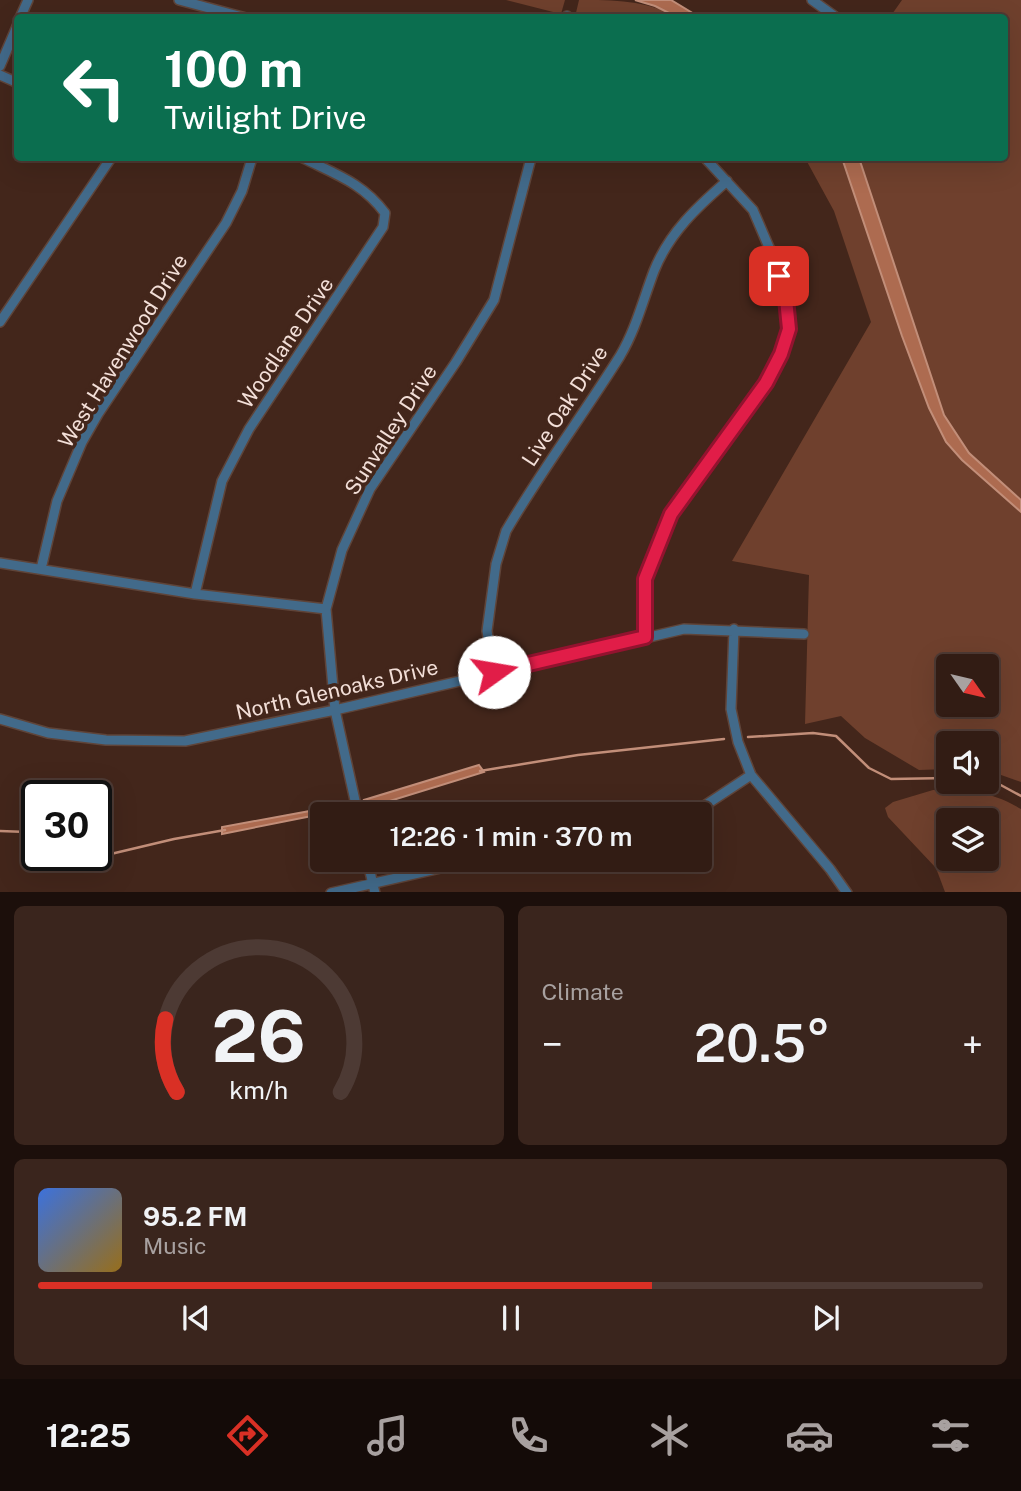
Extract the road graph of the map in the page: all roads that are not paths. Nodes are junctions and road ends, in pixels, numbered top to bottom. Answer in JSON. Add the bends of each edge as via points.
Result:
{"nodes":[{"id":1,"x":179,"y":0,"type":"edge"},
{"id":2,"x":814,"y":1,"type":"edge"},
{"id":3,"x":231,"y":14,"type":"edge"},
{"id":4,"x":832,"y":14,"type":"edge"},
{"id":5,"x":14,"y":33,"type":"edge"},
{"id":6,"x":0,"y":66,"type":"edge"},
{"id":7,"x":109,"y":161,"type":"edge"},
{"id":8,"x":250,"y":161,"type":"edge"},
{"id":9,"x":309,"y":161,"type":"edge"},
{"id":10,"x":530,"y":161,"type":"edge"},
{"id":11,"x":708,"y":161,"type":"edge"},
{"id":12,"x":727,"y":181,"type":"junction"},
{"id":13,"x":0,"y":322,"type":"edge"},
{"id":14,"x":0,"y":563,"type":"edge"},
{"id":15,"x":41,"y":569,"type":"junction"},
{"id":16,"x":195,"y":594,"type":"junction"},
{"id":17,"x":326,"y":608,"type":"junction"},
{"id":18,"x":734,"y":629,"type":"junction"},
{"id":19,"x":804,"y":634,"type":"dead end"},
{"id":20,"x":645,"y":637,"type":"junction"},
{"id":21,"x":494,"y":672,"type":"junction"},
{"id":22,"x":335,"y":710,"type":"junction"},
{"id":23,"x":0,"y":719,"type":"edge"},
{"id":24,"x":751,"y":775,"type":"junction"},
{"id":25,"x":355,"y":802,"type":"edge"},
{"id":26,"x":710,"y":802,"type":"edge"},
{"id":27,"x":432,"y":872,"type":"edge"},
{"id":28,"x":373,"y":888,"type":"edge"},
{"id":29,"x":331,"y":892,"type":"edge"},
{"id":30,"x":847,"y":892,"type":"edge"}],
"edges":[{"from":1,"to":3,"type":"street"},
{"from":2,"to":4,"type":"street"},
{"from":5,"to":6,"type":"street"},
{"from":7,"to":13,"type":"street"},
{"from":8,"to":15,"type":"street","name":"West Havenwood Drive","via":[[226,223],[82,442],[57,501]]},
{"from":9,"to":16,"type":"street","name":"Woodlane Drive","via":[[361,186],[385,213],[383,228],[249,429],[222,481]]},
{"from":10,"to":17,"type":"street","name":"Sunvalley Drive","via":[[494,300],[370,489],[342,550]]},
{"from":11,"to":12,"type":"street"},
{"from":12,"to":20,"type":"street","via":[[753,211],[771,252],[786,299],[789,329],[766,383],[671,514],[645,579]]},
{"from":12,"to":21,"type":"street","name":"Live Oak Drive","via":[[695,208],[669,240],[621,353],[506,531],[496,564],[487,631]]},
{"from":14,"to":15,"type":"street"},
{"from":15,"to":16,"type":"street"},
{"from":16,"to":17,"type":"street"},
{"from":17,"to":22,"type":"street","name":"Sunvalley Drive"},
{"from":18,"to":19,"type":"street","name":"North Glenoaks Drive"},
{"from":18,"to":20,"type":"street","name":"North Glenoaks Drive","via":[[684,629]]},
{"from":18,"to":24,"type":"street","via":[[731,709]]},
{"from":20,"to":21,"type":"street","name":"North Glenoaks Drive"},
{"from":21,"to":22,"type":"street","name":"North Glenoaks Drive"},
{"from":22,"to":23,"type":"street","name":"North Glenoaks Drive","via":[[185,741],[106,740],[48,733]]},
{"from":22,"to":25,"type":"street","name":"Sunvalley Drive"},
{"from":24,"to":26,"type":"street"},
{"from":24,"to":30,"type":"street"},
{"from":27,"to":28,"type":"street"},
{"from":28,"to":29,"type":"street"}]}
